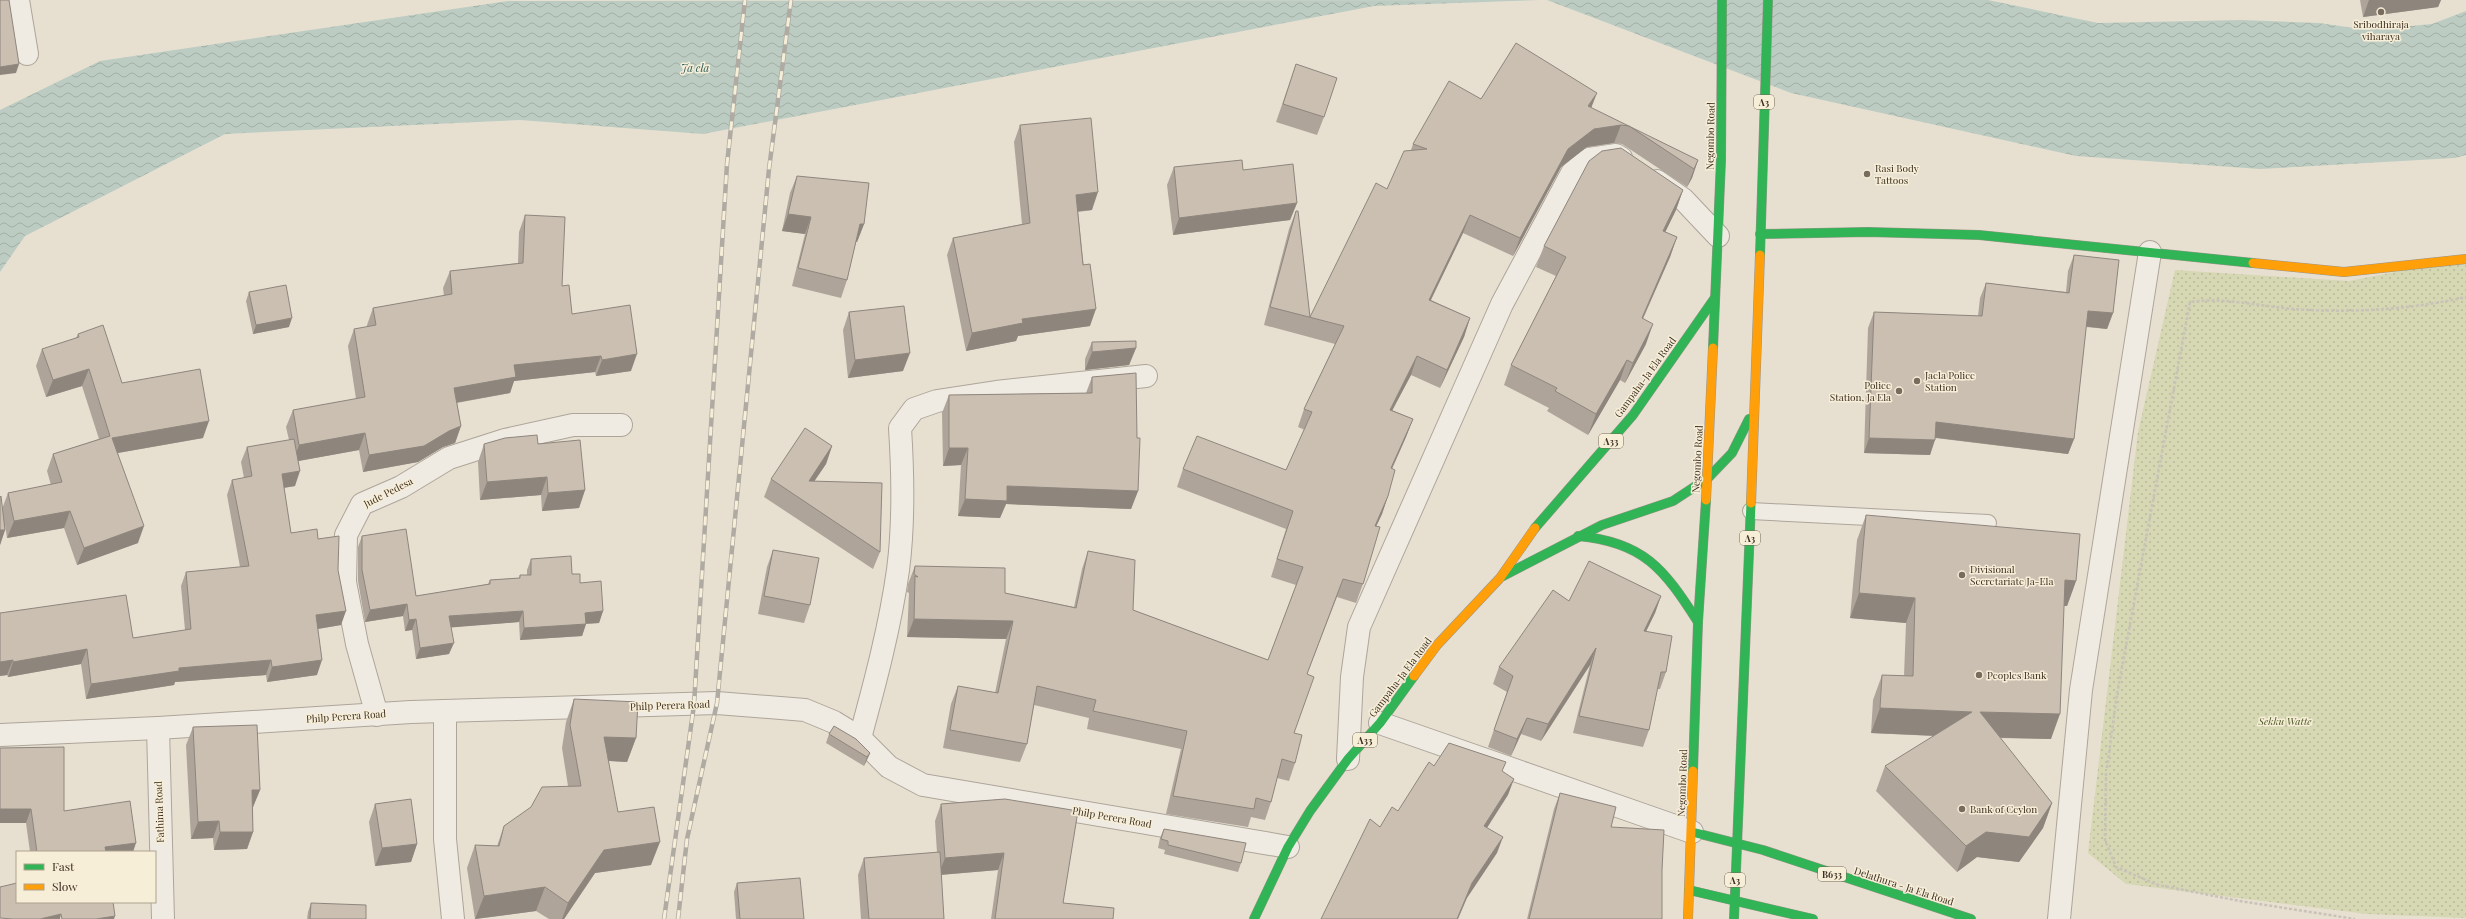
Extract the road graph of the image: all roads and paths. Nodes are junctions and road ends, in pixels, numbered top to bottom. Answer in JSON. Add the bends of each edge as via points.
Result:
{"nodes":[{"id":1,"x":18,"y":0,"type":"edge"},
{"id":2,"x":1722,"y":0,"type":"edge"},
{"id":3,"x":1768,"y":0,"type":"edge"},
{"id":4,"x":27,"y":54,"type":"dead end"},
{"id":5,"x":1760,"y":234,"type":"junction"},
{"id":6,"x":1718,"y":236,"type":"junction"},
{"id":7,"x":2150,"y":252,"type":"junction"},
{"id":8,"x":2466,"y":259,"type":"edge"},
{"id":9,"x":2466,"y":297,"type":"edge"},
{"id":10,"x":1714,"y":299,"type":"junction"},
{"id":11,"x":1146,"y":376,"type":"dead end"},
{"id":12,"x":1753,"y":407,"type":"junction"},
{"id":13,"x":621,"y":425,"type":"dead end"},
{"id":14,"x":1708,"y":478,"type":"junction"},
{"id":15,"x":1751,"y":511,"type":"junction"},
{"id":16,"x":1988,"y":523,"type":"dead end"},
{"id":17,"x":1576,"y":536,"type":"junction"},
{"id":18,"x":1500,"y":578,"type":"junction"},
{"id":19,"x":1698,"y":622,"type":"junction"},
{"id":20,"x":445,"y":711,"type":"junction"},
{"id":21,"x":377,"y":715,"type":"junction"},
{"id":22,"x":1380,"y":723,"type":"junction"},
{"id":23,"x":158,"y":728,"type":"junction"},
{"id":24,"x":0,"y":735,"type":"edge"},
{"id":25,"x":860,"y":738,"type":"junction"},
{"id":26,"x":1348,"y":758,"type":"junction"},
{"id":27,"x":1692,"y":832,"type":"junction"},
{"id":28,"x":1736,"y":842,"type":"junction"},
{"id":29,"x":1288,"y":847,"type":"junction"},
{"id":30,"x":1690,"y":890,"type":"junction"},
{"id":31,"x":1734,"y":901,"type":"junction"},
{"id":32,"x":163,"y":919,"type":"edge"},
{"id":33,"x":454,"y":919,"type":"edge"},
{"id":34,"x":1254,"y":919,"type":"edge"},
{"id":35,"x":1688,"y":919,"type":"edge"},
{"id":36,"x":1734,"y":919,"type":"edge"},
{"id":37,"x":1813,"y":919,"type":"edge"},
{"id":38,"x":1971,"y":919,"type":"edge"},
{"id":39,"x":2059,"y":919,"type":"edge"},
{"id":40,"x":2355,"y":919,"type":"edge"}],
"edges":[{"from":1,"to":4,"type":"street"},
{"from":2,"to":6,"type":"main road","name":"Negombo Road"},
{"from":3,"to":5,"type":"main road","number":"A3"},
{"from":5,"to":7,"type":"main road","via":[[1979,234]]},
{"from":5,"to":12,"type":"main road","number":"A3"},
{"from":6,"to":10,"type":"main road","name":"Negombo Road"},
{"from":6,"to":26,"type":"street","via":[[1684,199],[1616,155],[1589,159],[1572,173],[1502,304],[1359,627],[1352,677]]},
{"from":7,"to":8,"type":"main road","via":[[2344,272]]},
{"from":7,"to":39,"type":"street","via":[[2081,690]]},
{"from":9,"to":40,"type":"path","via":[[2370,311],[2294,309],[2205,300],[2190,302],[2117,694],[2106,772],[2105,840],[2116,867],[2158,885]]},
{"from":10,"to":14,"type":"main road","name":"Negombo Road"},
{"from":10,"to":18,"type":"main road","name":"Gampaha-Ja Ela Road","number":"A33","via":[[1633,415],[1533,530]]},
{"from":11,"to":25,"type":"street","via":[[996,392],[937,401],[914,409],[900,428],[903,474],[898,569],[877,678]]},
{"from":12,"to":14,"type":"main road","name":"Gampaha-Ja Ela Road","via":[[1747,428],[1732,453]]},
{"from":12,"to":15,"type":"main road","number":"A3"},
{"from":13,"to":21,"type":"street","name":"Jude Pedesa","via":[[573,425],[505,440],[449,458],[401,487],[362,504],[346,535],[345,582]]},
{"from":14,"to":17,"type":"main road","name":"Gampaha-Ja Ela Road","number":"A33","via":[[1672,501]]},
{"from":14,"to":19,"type":"main road","name":"Negombo Road"},
{"from":15,"to":16,"type":"lane"},
{"from":15,"to":28,"type":"main road","number":"A3"},
{"from":17,"to":18,"type":"main road","name":"Gampaha-Ja Ela Road","number":"A33"},
{"from":17,"to":19,"type":"main road","via":[[1595,536],[1614,541],[1660,567]]},
{"from":18,"to":22,"type":"main road","name":"Gampaha-Ja Ela Road","number":"A33","via":[[1437,645]]},
{"from":19,"to":27,"type":"main road","name":"Negombo Road"},
{"from":20,"to":21,"type":"street","name":"Philp Perera Road"},
{"from":20,"to":25,"type":"street","name":"Philp Perera Road","via":[[717,703],[805,710],[834,722]]},
{"from":20,"to":33,"type":"street","via":[[445,839]]},
{"from":21,"to":23,"type":"street","name":"Philp Perera Road"},
{"from":22,"to":26,"type":"main road","name":"Gampaha-Ja Ela Road","number":"A33"},
{"from":22,"to":27,"type":"street"},
{"from":23,"to":24,"type":"street","name":"Philp Perera Road"},
{"from":23,"to":32,"type":"street","name":"Fathima Road"},
{"from":25,"to":29,"type":"street","name":"Philp Perera Road","via":[[888,767],[923,785]]},
{"from":26,"to":29,"type":"main road","name":"Gampaha-Ja Ela Road","number":"A33"},
{"from":27,"to":28,"type":"main road","name":"Delathura - Ja Ela Road","number":"B633"},
{"from":27,"to":30,"type":"main road","name":"Negombo Road"},
{"from":28,"to":31,"type":"main road","number":"A3"},
{"from":28,"to":38,"type":"main road","name":"Delathura - Ja Ela Road","number":"B633","via":[[1922,906]]},
{"from":29,"to":34,"type":"main road","name":"Gampaha-Ja Ela Road","number":"A33"},
{"from":30,"to":31,"type":"main road"},
{"from":30,"to":35,"type":"main road","name":"Negombo Road"},
{"from":31,"to":36,"type":"main road","number":"A3"},
{"from":31,"to":37,"type":"main road"}]}
